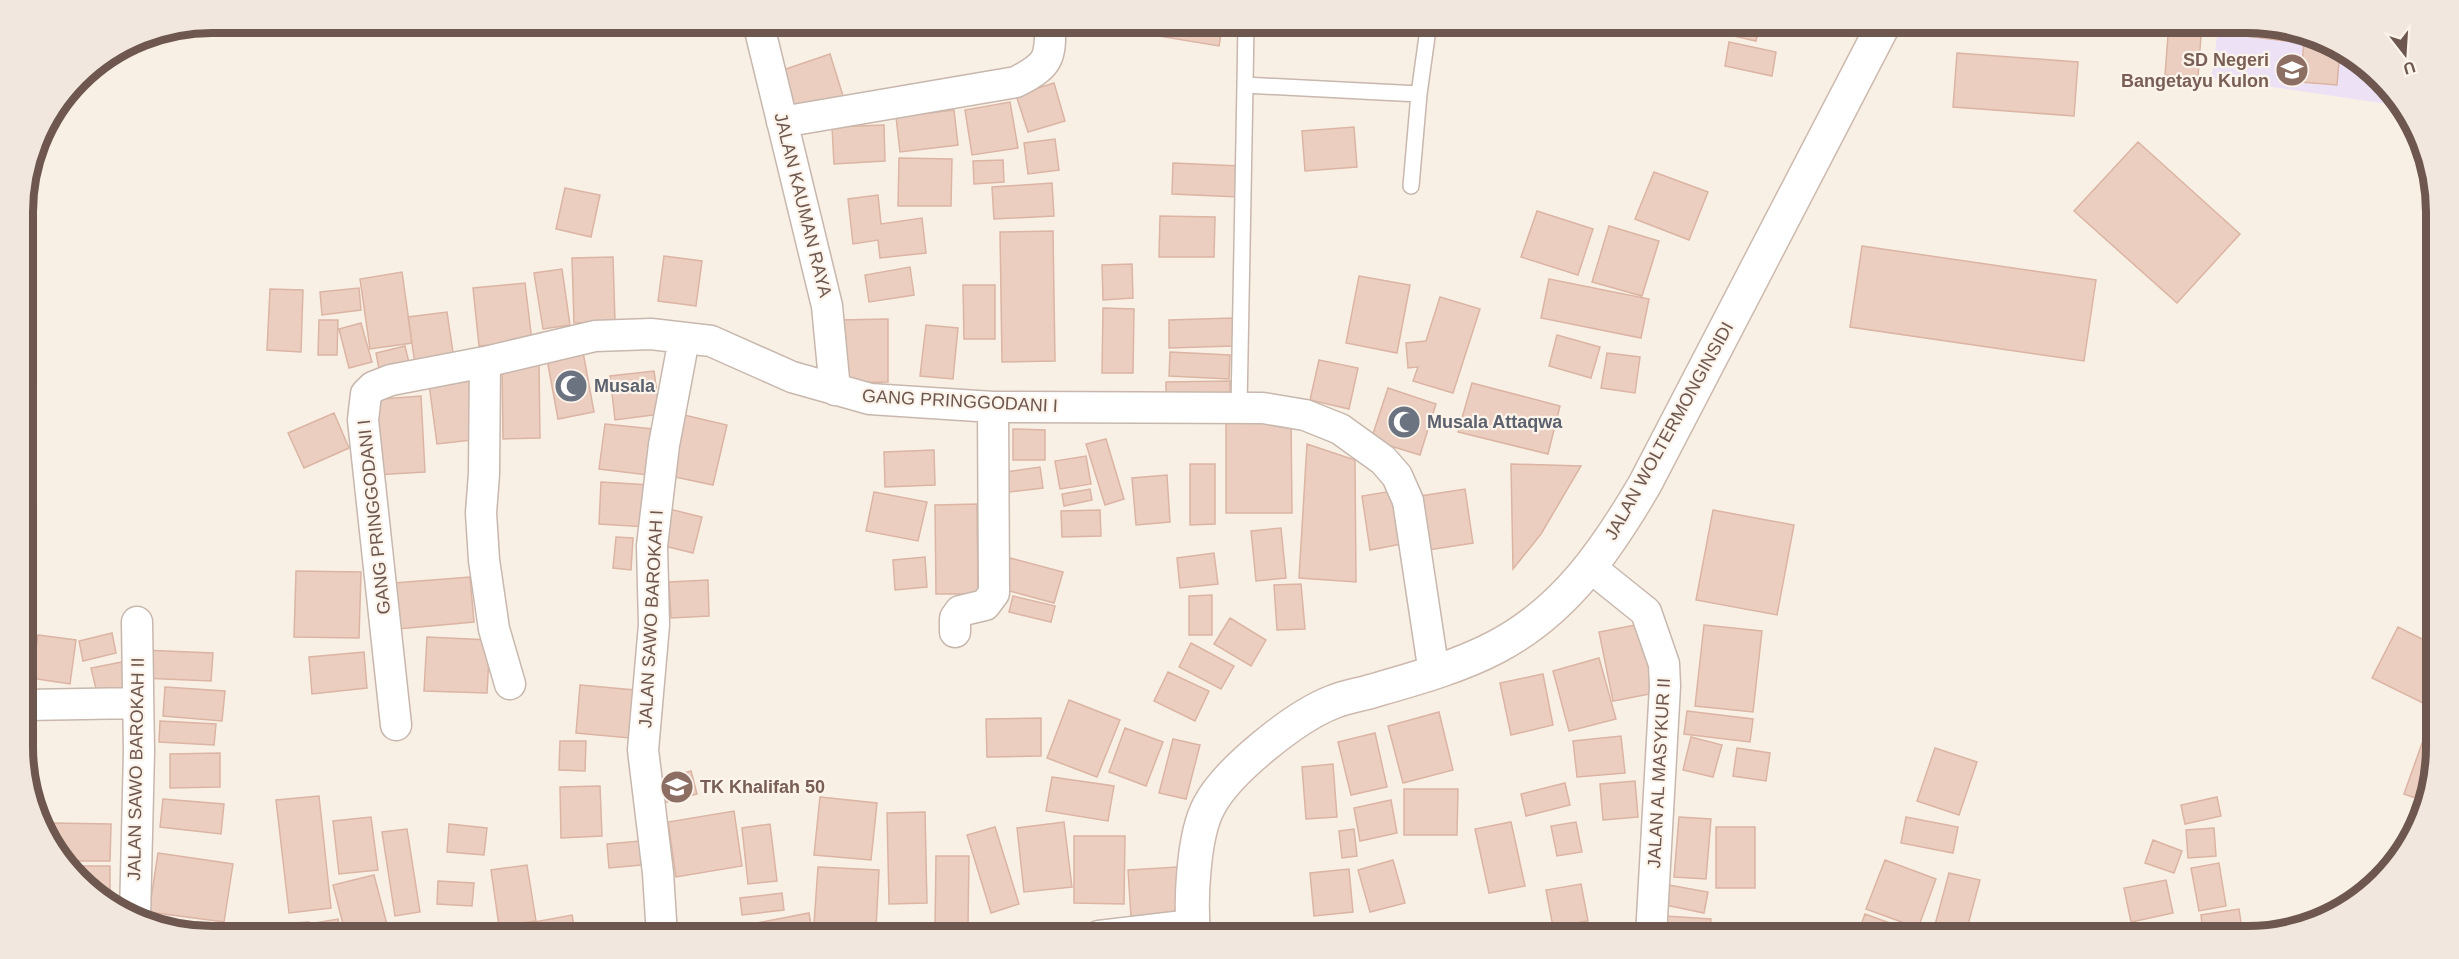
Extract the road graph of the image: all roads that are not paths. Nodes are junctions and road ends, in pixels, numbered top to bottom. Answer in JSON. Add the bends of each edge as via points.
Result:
{"nodes":[{"id":1,"x":761,"y":33,"type":"edge"},
{"id":2,"x":1049,"y":33,"type":"edge"},
{"id":3,"x":1246,"y":33,"type":"edge"},
{"id":4,"x":1427,"y":33,"type":"edge"},
{"id":5,"x":1880,"y":33,"type":"edge"},
{"id":6,"x":1245,"y":85,"type":"junction"},
{"id":7,"x":1419,"y":94,"type":"junction"},
{"id":8,"x":782,"y":122,"type":"junction"},
{"id":9,"x":1411,"y":186,"type":"dead end"},
{"id":10,"x":684,"y":339,"type":"junction"},
{"id":11,"x":485,"y":362,"type":"junction"},
{"id":12,"x":835,"y":390,"type":"junction"},
{"id":13,"x":993,"y":406,"type":"junction"},
{"id":14,"x":1239,"y":408,"type":"junction"},
{"id":15,"x":1590,"y":567,"type":"junction"},
{"id":16,"x":137,"y":622,"type":"dead end"},
{"id":17,"x":955,"y":632,"type":"dead end"},
{"id":18,"x":1434,"y":673,"type":"junction"},
{"id":19,"x":510,"y":684,"type":"dead end"},
{"id":20,"x":138,"y":703,"type":"junction"},
{"id":21,"x":33,"y":705,"type":"edge"},
{"id":22,"x":396,"y":725,"type":"dead end"},
{"id":23,"x":135,"y":909,"type":"edge"},
{"id":24,"x":661,"y":926,"type":"edge"},
{"id":25,"x":1193,"y":926,"type":"edge"},
{"id":26,"x":1653,"y":926,"type":"edge"}],
"edges":[{"from":1,"to":8,"type":"street","name":"JALAN KAUMAN RAYA"},
{"from":2,"to":8,"type":"street","via":[[1047,58],[1038,71],[1016,82]]},
{"from":3,"to":6,"type":"lane"},
{"from":4,"to":7,"type":"lane"},
{"from":5,"to":15,"type":"main road","name":"JALAN WOLTERMONGINSIDI","via":[[1645,484],[1613,538]]},
{"from":6,"to":7,"type":"lane"},
{"from":6,"to":14,"type":"lane"},
{"from":7,"to":9,"type":"lane"},
{"from":8,"to":12,"type":"street","name":"JALAN KAUMAN RAYA","via":[[827,306]]},
{"from":10,"to":11,"type":"street","name":"GANG PRINGGODANI I","via":[[651,334],[595,336]]},
{"from":10,"to":12,"type":"street","name":"GANG PRINGGODANI I","via":[[711,341],[792,377]]},
{"from":10,"to":24,"type":"street","name":"JALAN SAWO BAROKAH I","via":[[667,422],[652,546],[654,625],[643,750]]},
{"from":11,"to":19,"type":"street","via":[[481,513],[484,560],[494,629]]},
{"from":11,"to":22,"type":"street","name":"GANG PRINGGODANI I","via":[[391,380],[373,387],[364,402]]},
{"from":12,"to":13,"type":"street","name":"GANG PRINGGODANI I","via":[[870,399]]},
{"from":13,"to":14,"type":"street","name":"GANG PRINGGODANI I"},
{"from":13,"to":17,"type":"street","via":[[994,592],[985,605],[960,611]]},
{"from":14,"to":18,"type":"street","name":"GANG PRINGGODANI I","via":[[1305,415],[1340,429],[1383,460],[1397,476],[1408,501]]},
{"from":15,"to":18,"type":"main road","name":"JALAN WOLTERMONGINSIDI","via":[[1550,612],[1497,647]]},
{"from":15,"to":26,"type":"street","name":"JALAN AL MASYKUR II","via":[[1646,612],[1664,664]]},
{"from":16,"to":20,"type":"street","name":"JALAN SAWO BAROKAH II"},
{"from":18,"to":25,"type":"main road","name":"JALAN WOLTERMONGINSIDI","via":[[1333,702],[1305,715],[1237,771],[1208,807],[1195,856]]},
{"from":20,"to":21,"type":"street"},
{"from":20,"to":23,"type":"street","name":"JALAN SAWO BAROKAH II"}]}
